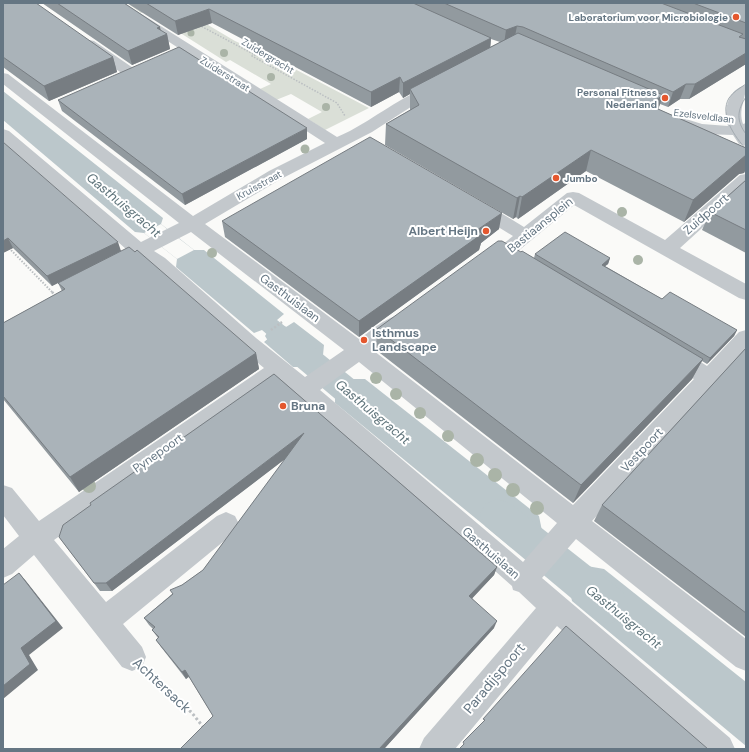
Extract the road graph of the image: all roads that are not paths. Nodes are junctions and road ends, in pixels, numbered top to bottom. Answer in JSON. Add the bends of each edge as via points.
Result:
{"nodes":[{"id":1,"x":115,"y":3,"type":"edge"},
{"id":2,"x":81,"y":38,"type":"edge"},
{"id":3,"x":186,"y":49,"type":"junction"},
{"id":4,"x":172,"y":55,"type":"edge"},
{"id":5,"x":145,"y":67,"type":"edge"},
{"id":6,"x":3,"y":77,"type":"edge"},
{"id":7,"x":447,"y":82,"type":"edge"},
{"id":8,"x":746,"y":89,"type":"edge"},
{"id":9,"x":62,"y":103,"type":"edge"},
{"id":10,"x":46,"y":110,"type":"junction"},
{"id":11,"x":742,"y":128,"type":"edge"},
{"id":12,"x":360,"y":132,"type":"junction"},
{"id":13,"x":3,"y":134,"type":"edge"},
{"id":14,"x":337,"y":144,"type":"junction"},
{"id":15,"x":372,"y":145,"type":"edge"},
{"id":16,"x":746,"y":179,"type":"edge"},
{"id":17,"x":460,"y":196,"type":"edge"},
{"id":18,"x":526,"y":236,"type":"junction"},
{"id":19,"x":165,"y":238,"type":"junction"},
{"id":20,"x":667,"y":249,"type":"junction"},
{"id":21,"x":113,"y":264,"type":"edge"},
{"id":22,"x":537,"y":273,"type":"edge"},
{"id":23,"x":746,"y":293,"type":"edge"},
{"id":24,"x":418,"y":308,"type":"edge"},
{"id":25,"x":746,"y":338,"type":"edge"},
{"id":26,"x":656,"y":346,"type":"edge"},
{"id":27,"x":360,"y":350,"type":"junction"},
{"id":28,"x":280,"y":368,"type":"junction"},
{"id":29,"x":709,"y":378,"type":"junction"},
{"id":30,"x":311,"y":384,"type":"junction"},
{"id":31,"x":3,"y":496,"type":"edge"},
{"id":32,"x":574,"y":522,"type":"junction"},
{"id":33,"x":226,"y":524,"type":"dead end"},
{"id":34,"x":36,"y":538,"type":"junction"},
{"id":35,"x":3,"y":565,"type":"edge"},
{"id":36,"x":532,"y":572,"type":"junction"},
{"id":37,"x":555,"y":609,"type":"junction"},
{"id":38,"x":103,"y":622,"type":"junction"},
{"id":39,"x":132,"y":657,"type":"road end"},
{"id":40,"x":746,"y":657,"type":"edge"},
{"id":41,"x":435,"y":749,"type":"edge"},
{"id":42,"x":719,"y":749,"type":"edge"}],
"edges":[{"from":1,"to":3,"type":"street","name":"Zuiderstraat"},
{"from":2,"to":5,"type":"street","via":[[124,76]]},
{"from":3,"to":4,"type":"street"},
{"from":3,"to":14,"type":"street","name":"Zuiderstraat"},
{"from":6,"to":10,"type":"street","name":"Gasthuislaan"},
{"from":7,"to":12,"type":"street","name":"Kruisstraat"},
{"from":8,"to":11,"type":"street","via":[[733,104]]},
{"from":9,"to":10,"type":"street"},
{"from":10,"to":19,"type":"street","name":"Gasthuislaan"},
{"from":12,"to":14,"type":"street","name":"Kruisstraat"},
{"from":12,"to":15,"type":"street"},
{"from":13,"to":19,"type":"street","name":"Gasthuislaan"},
{"from":14,"to":19,"type":"street","name":"Kruisstraat","via":[[251,188]]},
{"from":16,"to":20,"type":"street","name":"Zuidpoort"},
{"from":17,"to":18,"type":"street"},
{"from":18,"to":20,"type":"street","name":"Bastiaansplein","via":[[573,197]]},
{"from":18,"to":22,"type":"street","name":"Bastiaansplein","via":[[496,254]]},
{"from":19,"to":21,"type":"street","name":"Kruisstraat"},
{"from":19,"to":27,"type":"street","name":"Gasthuislaan"},
{"from":19,"to":28,"type":"street","name":"Gasthuislaan","via":[[158,263],[249,344]]},
{"from":20,"to":23,"type":"street","name":"Bastiaansplein"},
{"from":24,"to":27,"type":"street"},
{"from":25,"to":29,"type":"street"},
{"from":26,"to":29,"type":"street"},
{"from":27,"to":30,"type":"street"},
{"from":27,"to":32,"type":"street","name":"Gasthuislaan"},
{"from":28,"to":30,"type":"street","name":"Gasthuislaan"},
{"from":28,"to":34,"type":"street","name":"Pynepoort"},
{"from":29,"to":32,"type":"street","name":"Vestpoort"},
{"from":30,"to":36,"type":"street","name":"Gasthuislaan"},
{"from":31,"to":34,"type":"street"},
{"from":32,"to":36,"type":"street"},
{"from":32,"to":40,"type":"street","name":"Gasthuislaan"},
{"from":33,"to":38,"type":"street"},
{"from":34,"to":35,"type":"street"},
{"from":34,"to":38,"type":"street","name":"Achtersack"},
{"from":36,"to":37,"type":"street","name":"Gasthuislaan"},
{"from":37,"to":41,"type":"street","name":"Paradijspoort"},
{"from":37,"to":42,"type":"street","name":"Gasthuislaan"},
{"from":38,"to":39,"type":"street","name":"Achtersack"}]}
